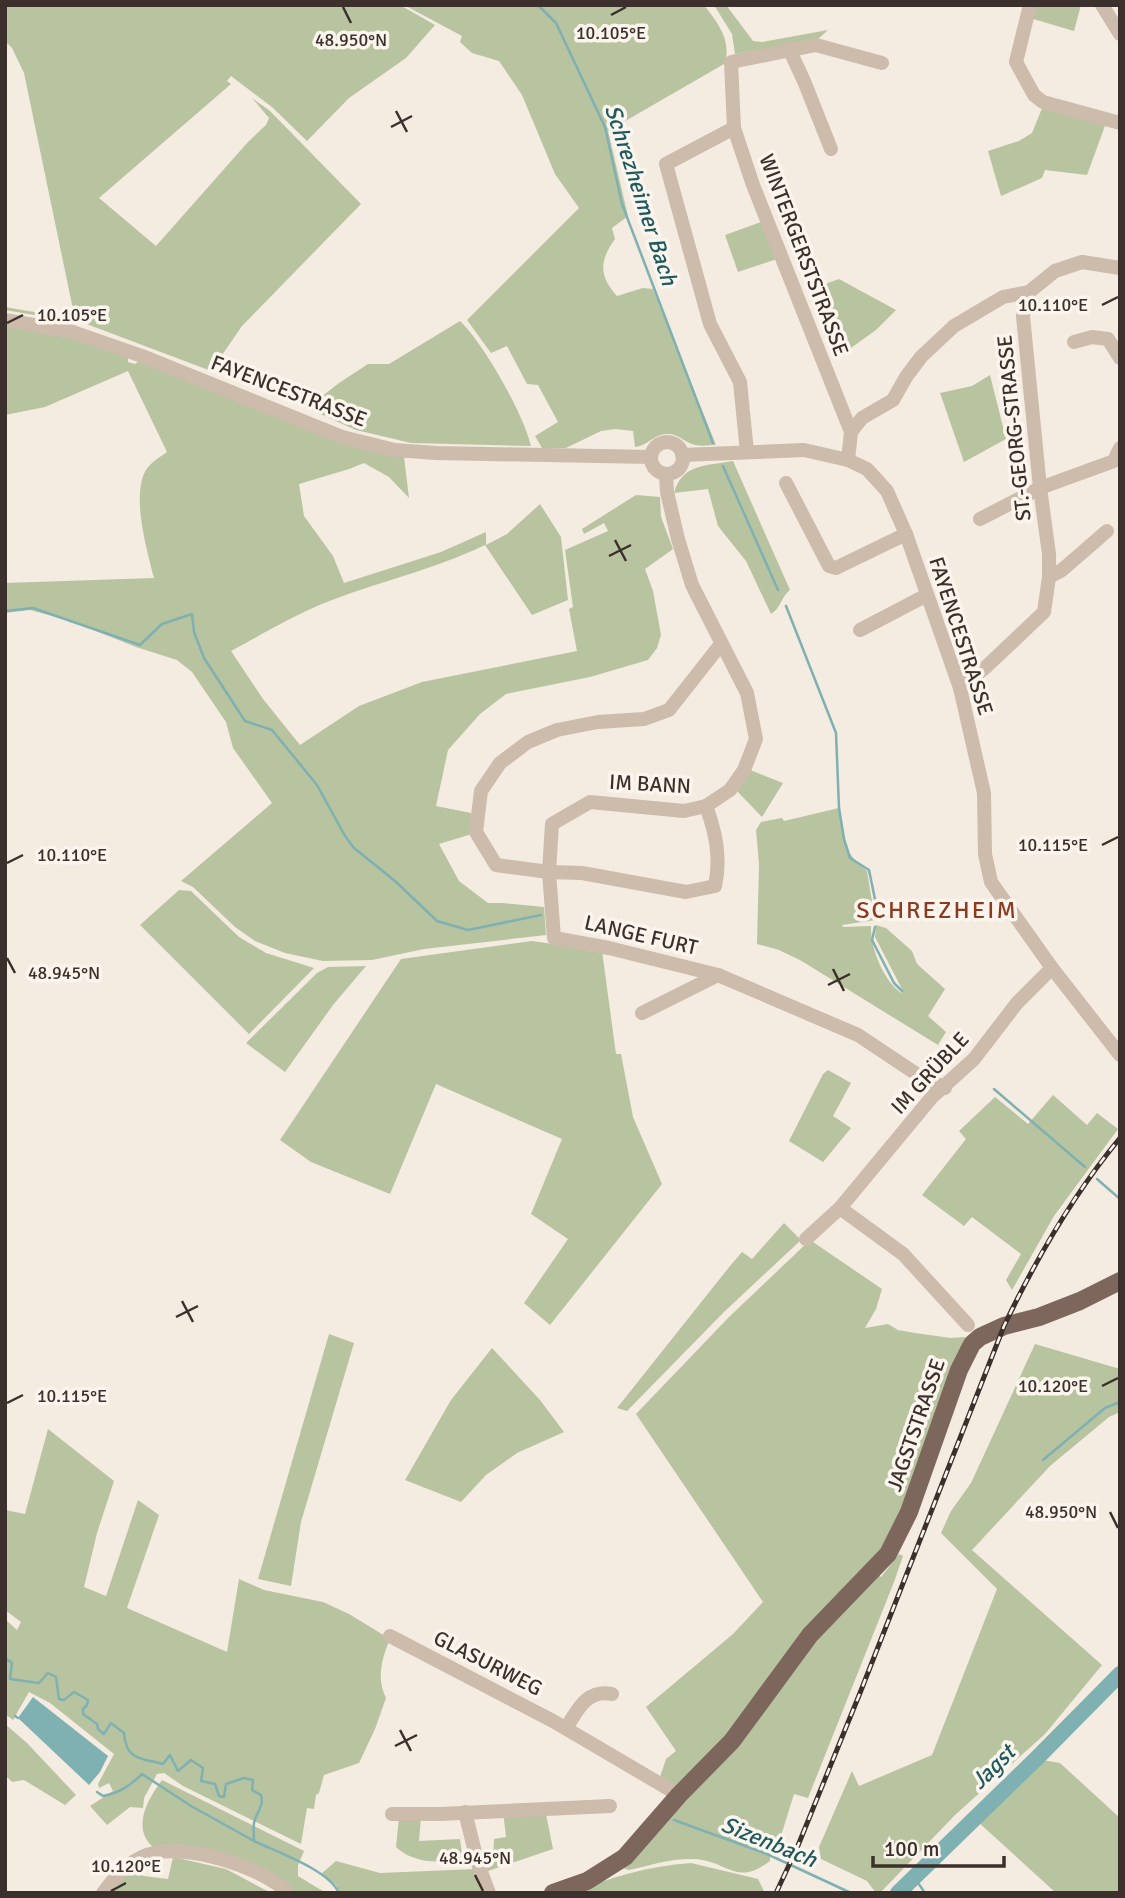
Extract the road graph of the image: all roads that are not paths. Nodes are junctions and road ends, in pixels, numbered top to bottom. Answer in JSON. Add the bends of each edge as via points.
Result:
{"nodes":[{"id":1,"x":1030,"y":5,"type":"edge"},
{"id":2,"x":1102,"y":5,"type":"edge"},
{"id":3,"x":1120,"y":34,"type":"edge"},
{"id":4,"x":789,"y":49,"type":"junction"},
{"id":5,"x":881,"y":63,"type":"dead end"},
{"id":6,"x":1120,"y":123,"type":"edge"},
{"id":7,"x":734,"y":128,"type":"junction"},
{"id":8,"x":831,"y":149,"type":"dead end"},
{"id":9,"x":1120,"y":268,"type":"edge"},
{"id":10,"x":1030,"y":292,"type":"junction"},
{"id":11,"x":5,"y":320,"type":"edge"},
{"id":12,"x":1074,"y":342,"type":"dead end"},
{"id":13,"x":1120,"y":358,"type":"edge"},
{"id":14,"x":851,"y":432,"type":"junction"},
{"id":15,"x":1120,"y":448,"type":"edge"},
{"id":16,"x":747,"y":452,"type":"junction"},
{"id":17,"x":682,"y":455,"type":"junction"},
{"id":18,"x":651,"y":457,"type":"junction"},
{"id":19,"x":848,"y":460,"type":"junction"},
{"id":20,"x":666,"y":474,"type":"junction"},
{"id":21,"x":786,"y":484,"type":"dead end"},
{"id":22,"x":1040,"y":488,"type":"junction"},
{"id":23,"x":980,"y":519,"type":"dead end"},
{"id":24,"x":1107,"y":531,"type":"dead end"},
{"id":25,"x":906,"y":534,"type":"junction"},
{"id":26,"x":1049,"y":577,"type":"junction"},
{"id":27,"x":927,"y":595,"type":"junction"},
{"id":28,"x":860,"y":630,"type":"dead end"},
{"id":29,"x":721,"y":644,"type":"junction"},
{"id":30,"x":960,"y":688,"type":"junction"},
{"id":31,"x":706,"y":806,"type":"junction"},
{"id":32,"x":549,"y":872,"type":"junction"},
{"id":33,"x":554,"y":938,"type":"joint"},
{"id":34,"x":1052,"y":968,"type":"junction"},
{"id":35,"x":718,"y":975,"type":"junction"},
{"id":36,"x":642,"y":1013,"type":"dead end"},
{"id":37,"x":1120,"y":1055,"type":"edge"},
{"id":38,"x":945,"y":1088,"type":"junction"},
{"id":39,"x":840,"y":1208,"type":"junction"},
{"id":40,"x":806,"y":1239,"type":"dead end"},
{"id":41,"x":1120,"y":1281,"type":"edge"},
{"id":42,"x":968,"y":1325,"type":"dead end"},
{"id":43,"x":390,"y":1636,"type":"dead end"},
{"id":44,"x":612,"y":1694,"type":"dead end"},
{"id":45,"x":566,"y":1728,"type":"junction"},
{"id":46,"x":679,"y":1795,"type":"junction"},
{"id":47,"x":610,"y":1805,"type":"dead end"},
{"id":48,"x":465,"y":1812,"type":"junction"},
{"id":49,"x":391,"y":1814,"type":"dead end"},
{"id":50,"x":103,"y":1893,"type":"edge"},
{"id":51,"x":288,"y":1893,"type":"edge"},
{"id":52,"x":489,"y":1893,"type":"edge"},
{"id":53,"x":553,"y":1893,"type":"edge"}],
"edges":[{"from":1,"to":6,"type":"street","via":[[1016,62],[1034,95],[1042,102]]},
{"from":2,"to":3,"type":"street"},
{"from":4,"to":5,"type":"street","via":[[816,45]]},
{"from":4,"to":7,"type":"street","name":"WINTERGERSTSTRASSE","via":[[731,62]]},
{"from":4,"to":8,"type":"street"},
{"from":7,"to":14,"type":"street","name":"WINTERGERSTSTRASSE","via":[[779,255]]},
{"from":7,"to":16,"type":"street","via":[[666,164],[710,324],[740,382]]},
{"from":9,"to":10,"type":"street","via":[[1082,261],[1055,271]]},
{"from":10,"to":14,"type":"street","via":[[1003,298],[954,326],[921,358],[892,400],[862,418]]},
{"from":10,"to":22,"type":"street","name":"ST.-GEORG-STRASSE","via":[[1023,316]]},
{"from":11,"to":18,"type":"street","name":"FAYENCESTRASSE","via":[[73,332],[330,433],[395,450]]},
{"from":12,"to":13,"type":"street","via":[[1092,337],[1108,340]]},
{"from":14,"to":19,"type":"street","name":"WINTERGERSTSTRASSE"},
{"from":15,"to":22,"type":"street","via":[[1114,461]]},
{"from":16,"to":17,"type":"street","name":"FAYENCESTRASSE"},
{"from":16,"to":19,"type":"street","name":"FAYENCESTRASSE","via":[[804,450]]},
{"from":17,"to":18,"type":"street","name":"FAYENCESTRASSE","via":[[674,443],[663,442],[654,447]]},
{"from":17,"to":20,"type":"street","via":[[679,469]]},
{"from":18,"to":20,"type":"street","via":[[656,470]]},
{"from":19,"to":25,"type":"street","name":"FAYENCESTRASSE","via":[[867,469],[887,491]]},
{"from":20,"to":29,"type":"street","name":"IM BANN","via":[[692,585]]},
{"from":21,"to":25,"type":"street","via":[[829,566],[835,568]]},
{"from":22,"to":23,"type":"street"},
{"from":22,"to":26,"type":"street","name":"ST.-GEORG-STRASSE"},
{"from":24,"to":26,"type":"street"},
{"from":25,"to":27,"type":"street","name":"FAYENCESTRASSE"},
{"from":26,"to":30,"type":"street","name":"ST.-GEORG-STRASSE","via":[[1044,612]]},
{"from":27,"to":28,"type":"street"},
{"from":27,"to":30,"type":"street","name":"FAYENCESTRASSE"},
{"from":29,"to":31,"type":"street","name":"IM BANN","via":[[747,692],[756,739],[730,790]]},
{"from":29,"to":32,"type":"street","via":[[669,710],[644,719],[557,730],[528,742],[500,763],[481,791],[476,832],[496,864]]},
{"from":30,"to":34,"type":"street","name":"FAYENCESTRASSE","via":[[984,793],[985,854],[991,882]]},
{"from":31,"to":32,"type":"street","name":"IM BANN","via":[[684,811],[590,802],[552,824]]},
{"from":31,"to":32,"type":"street","via":[[718,856],[715,886],[686,892],[582,873]]},
{"from":32,"to":33,"type":"street","name":"IM BANN"},
{"from":33,"to":35,"type":"street","name":"LANGE FURT"},
{"from":34,"to":37,"type":"street","name":"FAYENCESTRASSE"},
{"from":34,"to":38,"type":"street","name":"IM GRÜBLE"},
{"from":35,"to":36,"type":"street","name":"LANGE FURT"},
{"from":35,"to":38,"type":"street","name":"LANGE FURT","via":[[858,1035]]},
{"from":38,"to":39,"type":"street","name":"IM GRÜBLE","via":[[932,1097]]},
{"from":39,"to":40,"type":"street","name":"IM GRÜBLE"},
{"from":39,"to":42,"type":"street","via":[[903,1254]]},
{"from":41,"to":46,"type":"main road","name":"JAGSTSTRASSE","via":[[1039,1317],[1004,1326],[972,1344],[909,1512],[888,1554],[810,1635],[732,1741]]},
{"from":43,"to":45,"type":"street","name":"GLASURWEG"},
{"from":44,"to":45,"type":"street","via":[[601,1692],[589,1698]]},
{"from":45,"to":46,"type":"street","name":"GLASURWEG"},
{"from":46,"to":53,"type":"main road","name":"JAGSTSTRASSE","via":[[625,1857],[587,1881]]},
{"from":47,"to":48,"type":"street"},
{"from":48,"to":49,"type":"street"},
{"from":48,"to":52,"type":"street"},
{"from":50,"to":51,"type":"street","via":[[143,1856],[186,1852],[256,1870]]}]}
